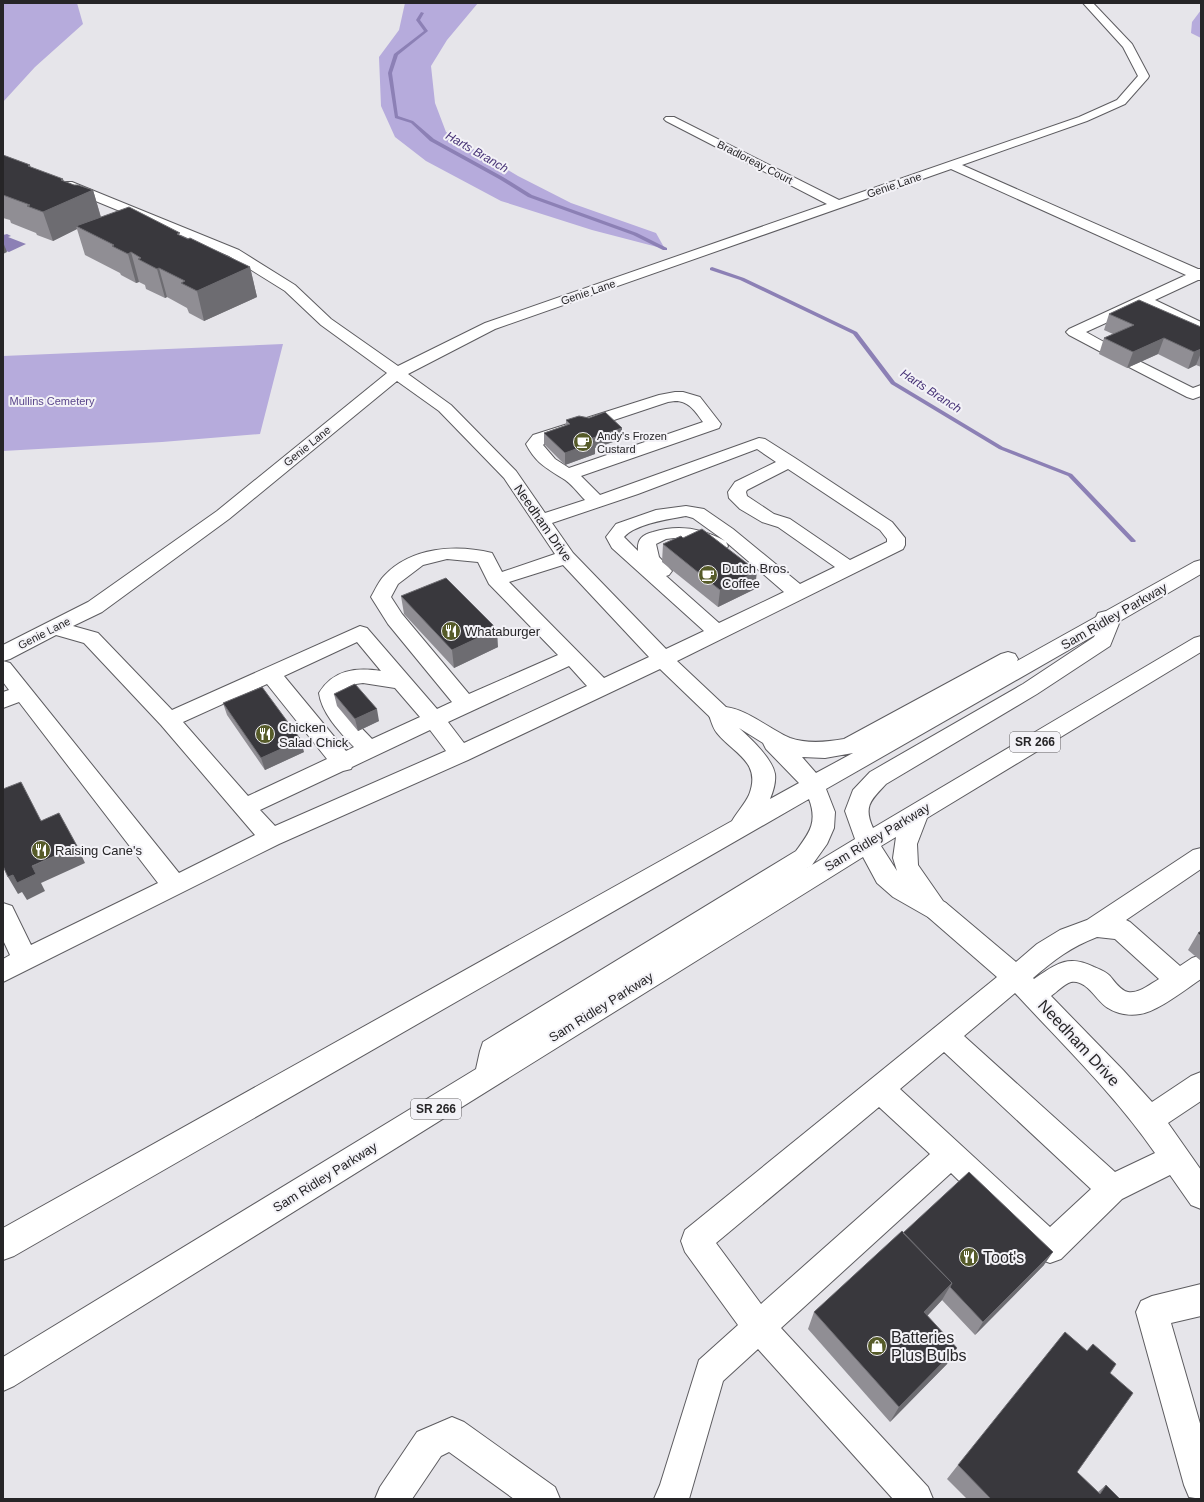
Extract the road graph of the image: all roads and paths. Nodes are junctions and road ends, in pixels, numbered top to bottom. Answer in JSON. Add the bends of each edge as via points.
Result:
{"nodes":[{"id":1,"x":1088,"y":3,"type":"edge"},
{"id":2,"x":670,"y":119,"type":"dead end"},
{"id":3,"x":951,"y":165,"type":"junction"},
{"id":4,"x":53,"y":179,"type":"edge"},
{"id":5,"x":840,"y":205,"type":"junction"},
{"id":6,"x":1200,"y":275,"type":"edge"},
{"id":7,"x":1143,"y":300,"type":"junction"},
{"id":8,"x":1201,"y":328,"type":"edge"},
{"id":9,"x":1108,"y":350,"type":"edge"},
{"id":10,"x":1135,"y":364,"type":"edge"},
{"id":11,"x":397,"y":373,"type":"junction"},
{"id":12,"x":1201,"y":390,"type":"edge"},
{"id":13,"x":794,"y":466,"type":"junction"},
{"id":14,"x":569,"y":474,"type":"junction"},
{"id":15,"x":597,"y":502,"type":"junction"},
{"id":16,"x":541,"y":521,"type":"junction"},
{"id":17,"x":748,"y":551,"type":"junction"},
{"id":18,"x":566,"y":557,"type":"junction"},
{"id":19,"x":1201,"y":566,"type":"edge"},
{"id":20,"x":848,"y":568,"type":"junction"},
{"id":21,"x":496,"y":580,"type":"junction"},
{"id":22,"x":798,"y":593,"type":"junction"},
{"id":23,"x":694,"y":612,"type":"junction"},
{"id":24,"x":1111,"y":617,"type":"junction"},
{"id":25,"x":55,"y":628,"type":"junction"},
{"id":26,"x":717,"y":632,"type":"junction"},
{"id":27,"x":1201,"y":643,"type":"edge"},
{"id":28,"x":3,"y":654,"type":"edge"},
{"id":29,"x":572,"y":657,"type":"junction"},
{"id":30,"x":663,"y":659,"type":"junction"},
{"id":31,"x":3,"y":668,"type":"edge"},
{"id":32,"x":271,"y":674,"type":"junction"},
{"id":33,"x":402,"y":682,"type":"junction"},
{"id":34,"x":602,"y":688,"type":"junction"},
{"id":35,"x":13,"y":697,"type":"edge"},
{"id":36,"x":466,"y":705,"type":"junction"},
{"id":37,"x":719,"y":713,"type":"junction"},
{"id":38,"x":434,"y":719,"type":"junction"},
{"id":39,"x":169,"y":720,"type":"junction"},
{"id":40,"x":763,"y":732,"type":"junction"},
{"id":41,"x":369,"y":750,"type":"junction"},
{"id":42,"x":460,"y":754,"type":"junction"},
{"id":43,"x":343,"y":763,"type":"junction"},
{"id":44,"x":814,"y":787,"type":"junction"},
{"id":45,"x":245,"y":807,"type":"junction"},
{"id":46,"x":919,"y":812,"type":"junction"},
{"id":47,"x":738,"y":829,"type":"junction"},
{"id":48,"x":271,"y":838,"type":"junction"},
{"id":49,"x":868,"y":842,"type":"junction"},
{"id":50,"x":1201,"y":857,"type":"edge"},
{"id":51,"x":175,"y":886,"type":"junction"},
{"id":52,"x":937,"y":910,"type":"junction"},
{"id":53,"x":3,"y":913,"type":"edge"},
{"id":54,"x":1096,"y":927,"type":"junction"},
{"id":55,"x":25,"y":960,"type":"junction"},
{"id":56,"x":1201,"y":966,"type":"edge"},
{"id":57,"x":3,"y":971,"type":"edge"},
{"id":58,"x":1173,"y":985,"type":"junction"},
{"id":59,"x":1024,"y":986,"type":"junction"},
{"id":60,"x":944,"y":1035,"type":"junction"},
{"id":61,"x":488,"y":1077,"type":"junction"},
{"id":62,"x":1201,"y":1085,"type":"edge"},
{"id":63,"x":880,"y":1089,"type":"junction"},
{"id":64,"x":1149,"y":1120,"type":"junction"},
{"id":65,"x":951,"y":1154,"type":"junction"},
{"id":66,"x":1175,"y":1158,"type":"junction"},
{"id":67,"x":1112,"y":1190,"type":"junction"},
{"id":68,"x":1201,"y":1195,"type":"edge"},
{"id":69,"x":3,"y":1245,"type":"edge"},
{"id":70,"x":1201,"y":1300,"type":"edge"},
{"id":71,"x":758,"y":1327,"type":"junction"},
{"id":72,"x":3,"y":1375,"type":"edge"},
{"id":73,"x":1201,"y":1485,"type":"edge"},
{"id":74,"x":535,"y":1497,"type":"edge"},
{"id":75,"x":392,"y":1499,"type":"edge"},
{"id":76,"x":671,"y":1499,"type":"edge"},
{"id":77,"x":916,"y":1499,"type":"edge"}],
"edges":[{"from":1,"to":3,"type":"street","name":"Genie Lane","via":[[1128,46],[1144,76],[1121,102],[1083,119]]},
{"from":2,"to":5,"type":"street","name":"Bradloreay Court"},
{"from":3,"to":5,"type":"street","name":"Genie Lane"},
{"from":3,"to":6,"type":"street"},
{"from":4,"to":11,"type":"street","name":"Needham Drive","via":[[234,253],[290,288],[326,322]]},
{"from":5,"to":11,"type":"street","name":"Genie Lane","via":[[490,326]]},
{"from":6,"to":7,"type":"street"},
{"from":7,"to":8,"type":"street"},
{"from":7,"to":9,"type":"street","via":[[1074,332]]},
{"from":10,"to":12,"type":"street","via":[[1193,394]]},
{"from":11,"to":16,"type":"street","name":"Needham Drive","via":[[456,419],[510,475]]},
{"from":11,"to":25,"type":"street","name":"Genie Lane","via":[[223,515],[94,607]]},
{"from":13,"to":15,"type":"street","via":[[759,443]]},
{"from":13,"to":20,"type":"street","via":[[886,526],[896,538],[896,545]]},
{"from":13,"to":20,"type":"street","via":[[741,486],[737,492],[738,498],[768,518],[784,523]]},
{"from":14,"to":14,"type":"street","via":[[713,424],[692,398],[679,395],[539,439],[534,444],[537,450],[560,471]]},
{"from":14,"to":15,"type":"street"},
{"from":15,"to":16,"type":"street"},
{"from":16,"to":18,"type":"street","name":"Needham Drive"},
{"from":17,"to":22,"type":"street"},
{"from":17,"to":23,"type":"street","via":[[722,548],[701,536],[689,533],[655,536],[647,541],[646,549],[650,561],[694,597]]},
{"from":17,"to":23,"type":"street","via":[[698,513],[686,511],[662,514],[622,528],[615,537],[619,544]]},
{"from":18,"to":21,"type":"street"},
{"from":18,"to":30,"type":"street","name":"Needham Drive"},
{"from":19,"to":24,"type":"street","name":"Sam Ridley Parkway"},
{"from":20,"to":22,"type":"street"},
{"from":21,"to":29,"type":"street"},
{"from":21,"to":36,"type":"street","via":[[485,557],[447,553],[416,561],[391,580],[381,597],[395,619]]},
{"from":22,"to":26,"type":"street"},
{"from":23,"to":26,"type":"street"},
{"from":24,"to":40,"type":"street","via":[[1079,623],[1050,636],[849,746],[825,750],[803,749],[783,744]]},
{"from":24,"to":44,"type":"street","name":"Sam Ridley Parkway"},
{"from":24,"to":49,"type":"street","via":[[1103,642],[1030,689],[878,778],[861,796],[856,811]]},
{"from":25,"to":28,"type":"street","name":"Genie Lane"},
{"from":25,"to":39,"type":"street","via":[[91,638]]},
{"from":26,"to":30,"type":"street"},
{"from":27,"to":46,"type":"street","name":"Sam Ridley Parkway","number":"SR 266"},
{"from":29,"to":34,"type":"street"},
{"from":29,"to":36,"type":"street"},
{"from":30,"to":34,"type":"street"},
{"from":30,"to":37,"type":"street","name":"Needham Drive"},
{"from":31,"to":35,"type":"street"},
{"from":32,"to":33,"type":"street","via":[[360,633]]},
{"from":32,"to":39,"type":"street"},
{"from":32,"to":43,"type":"street"},
{"from":33,"to":38,"type":"street"},
{"from":33,"to":41,"type":"street","via":[[363,676],[335,684],[330,693],[331,703],[340,717]]},
{"from":34,"to":42,"type":"street"},
{"from":35,"to":51,"type":"street"},
{"from":36,"to":38,"type":"street"},
{"from":37,"to":40,"type":"street","via":[[742,720]]},
{"from":37,"to":47,"type":"street","via":[[724,727],[752,753],[764,774],[759,799]]},
{"from":38,"to":41,"type":"street"},
{"from":38,"to":42,"type":"street"},
{"from":39,"to":45,"type":"street"},
{"from":40,"to":44,"type":"street","via":[[799,766]]},
{"from":41,"to":43,"type":"street"},
{"from":42,"to":48,"type":"street"},
{"from":43,"to":45,"type":"street"},
{"from":44,"to":47,"type":"street","name":"Sam Ridley Parkway"},
{"from":44,"to":61,"type":"street","via":[[824,809],[824,825],[804,858],[493,1051]]},
{"from":45,"to":48,"type":"street"},
{"from":46,"to":49,"type":"street","name":"Sam Ridley Parkway","number":"SR 266"},
{"from":46,"to":52,"type":"street","via":[[904,846],[906,866]]},
{"from":47,"to":69,"type":"street","name":"Sam Ridley Parkway"},
{"from":48,"to":51,"type":"street"},
{"from":49,"to":52,"type":"street","via":[[886,876],[902,890]]},
{"from":49,"to":61,"type":"street","name":"Sam Ridley Parkway","number":"SR 266"},
{"from":50,"to":54,"type":"street"},
{"from":51,"to":55,"type":"street"},
{"from":52,"to":59,"type":"street","name":"Needham Drive"},
{"from":53,"to":55,"type":"street"},
{"from":54,"to":58,"type":"street","via":[[1121,929],[1170,974]]},
{"from":54,"to":59,"type":"street","via":[[1069,937],[1046,952]]},
{"from":55,"to":57,"type":"street"},
{"from":56,"to":58,"type":"street"},
{"from":58,"to":59,"type":"street","via":[[1142,1003],[1129,1004],[1116,1000],[1098,981],[1078,971],[1065,972]]},
{"from":59,"to":60,"type":"street"},
{"from":59,"to":64,"type":"street","name":"Needham Drive"},
{"from":60,"to":63,"type":"street"},
{"from":60,"to":67,"type":"street"},
{"from":61,"to":72,"type":"street","name":"Sam Ridley Parkway","number":"SR 266"},
{"from":62,"to":64,"type":"street"},
{"from":63,"to":65,"type":"street"},
{"from":63,"to":71,"type":"street","via":[[696,1241]]},
{"from":64,"to":66,"type":"street","name":"Needham Drive"},
{"from":65,"to":67,"type":"street","via":[[1050,1248]]},
{"from":65,"to":71,"type":"street"},
{"from":66,"to":67,"type":"street"},
{"from":66,"to":68,"type":"street","name":"Needham Drive"},
{"from":70,"to":73,"type":"street","via":[[1152,1312]]},
{"from":71,"to":76,"type":"street","via":[[710,1371]]},
{"from":71,"to":77,"type":"street"},
{"from":74,"to":75,"type":"street","via":[[452,1434],[428,1444]]}]}
